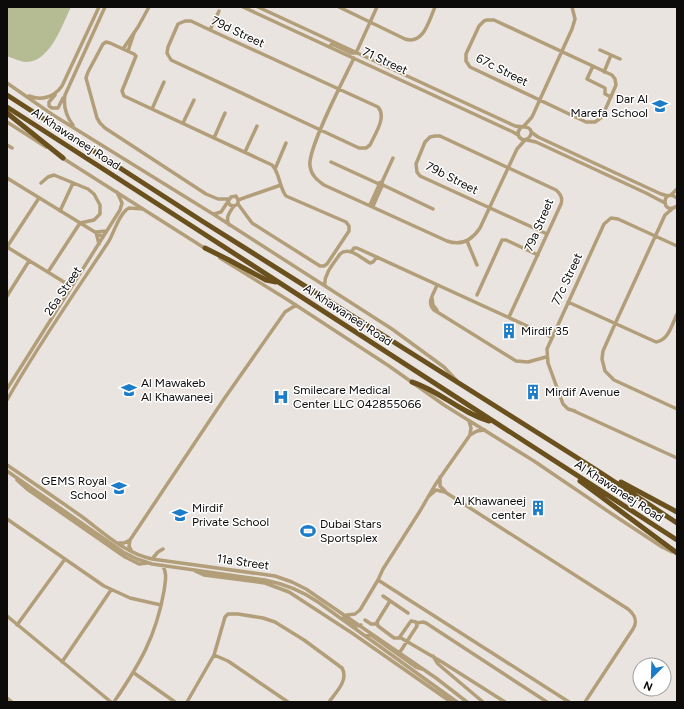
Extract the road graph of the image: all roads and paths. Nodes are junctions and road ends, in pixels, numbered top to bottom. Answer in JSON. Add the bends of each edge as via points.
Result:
{"nodes":[{"id":1,"x":98,"y":7,"type":"edge"},
{"id":2,"x":105,"y":7,"type":"edge"},
{"id":3,"x":148,"y":7,"type":"edge"},
{"id":4,"x":243,"y":7,"type":"edge"},
{"id":5,"x":258,"y":7,"type":"edge"},
{"id":6,"x":338,"y":7,"type":"edge"},
{"id":7,"x":377,"y":7,"type":"edge"},
{"id":8,"x":435,"y":7,"type":"edge"},
{"id":9,"x":572,"y":7,"type":"edge"},
{"id":10,"x":219,"y":11,"type":"dead end"},
{"id":11,"x":370,"y":22,"type":"junction"},
{"id":12,"x":210,"y":30,"type":"junction"},
{"id":13,"x":134,"y":33,"type":"junction"},
{"id":14,"x":329,"y":47,"type":"junction"},
{"id":15,"x":123,"y":49,"type":"junction"},
{"id":16,"x":600,"y":50,"type":"dead end"},
{"id":17,"x":128,"y":51,"type":"junction"},
{"id":18,"x":356,"y":52,"type":"junction"},
{"id":19,"x":562,"y":52,"type":"junction"},
{"id":20,"x":611,"y":55,"type":"junction"},
{"id":21,"x":354,"y":58,"type":"junction"},
{"id":22,"x":620,"y":59,"type":"dead end"},
{"id":23,"x":592,"y":66,"type":"junction"},
{"id":24,"x":604,"y":72,"type":"junction"},
{"id":25,"x":164,"y":82,"type":"dead end"},
{"id":26,"x":7,"y":83,"type":"edge"},
{"id":27,"x":60,"y":90,"type":"junction"},
{"id":28,"x":339,"y":90,"type":"junction"},
{"id":29,"x":66,"y":91,"type":"junction"},
{"id":30,"x":24,"y":94,"type":"junction"},
{"id":31,"x":7,"y":95,"type":"edge"},
{"id":32,"x":611,"y":97,"type":"junction"},
{"id":33,"x":194,"y":100,"type":"dead end"},
{"id":34,"x":540,"y":100,"type":"junction"},
{"id":35,"x":7,"y":107,"type":"edge"},
{"id":36,"x":152,"y":109,"type":"junction"},
{"id":37,"x":7,"y":113,"type":"edge"},
{"id":38,"x":225,"y":113,"type":"dead end"},
{"id":39,"x":532,"y":117,"type":"junction"},
{"id":40,"x":7,"y":122,"type":"edge"},
{"id":41,"x":183,"y":123,"type":"junction"},
{"id":42,"x":257,"y":126,"type":"dead end"},
{"id":43,"x":522,"y":127,"type":"junction"},
{"id":44,"x":77,"y":129,"type":"junction"},
{"id":45,"x":320,"y":130,"type":"junction"},
{"id":46,"x":531,"y":131,"type":"junction"},
{"id":47,"x":518,"y":136,"type":"junction"},
{"id":48,"x":214,"y":138,"type":"junction"},
{"id":49,"x":526,"y":140,"type":"junction"},
{"id":50,"x":286,"y":143,"type":"dead end"},
{"id":51,"x":7,"y":145,"type":"edge"},
{"id":52,"x":12,"y":148,"type":"dead end"},
{"id":53,"x":517,"y":149,"type":"junction"},
{"id":54,"x":245,"y":152,"type":"junction"},
{"id":55,"x":64,"y":158,"type":"junction"},
{"id":56,"x":393,"y":158,"type":"dead end"},
{"id":57,"x":331,"y":162,"type":"dead end"},
{"id":58,"x":509,"y":167,"type":"junction"},
{"id":59,"x":275,"y":168,"type":"junction"},
{"id":60,"x":7,"y":178,"type":"edge"},
{"id":61,"x":41,"y":183,"type":"dead end"},
{"id":62,"x":74,"y":183,"type":"junction"},
{"id":63,"x":381,"y":184,"type":"junction"},
{"id":64,"x":280,"y":185,"type":"junction"},
{"id":65,"x":677,"y":188,"type":"edge"},
{"id":66,"x":117,"y":191,"type":"junction"},
{"id":67,"x":669,"y":196,"type":"junction"},
{"id":68,"x":39,"y":198,"type":"junction"},
{"id":69,"x":677,"y":198,"type":"edge"},
{"id":70,"x":228,"y":200,"type":"junction"},
{"id":71,"x":236,"y":204,"type":"junction"},
{"id":72,"x":665,"y":204,"type":"junction"},
{"id":73,"x":371,"y":206,"type":"junction"},
{"id":74,"x":490,"y":208,"type":"junction"},
{"id":75,"x":676,"y":208,"type":"edge"},
{"id":76,"x":145,"y":209,"type":"junction"},
{"id":77,"x":433,"y":209,"type":"dead end"},
{"id":78,"x":60,"y":211,"type":"junction"},
{"id":79,"x":213,"y":214,"type":"junction"},
{"id":80,"x":665,"y":215,"type":"junction"},
{"id":81,"x":80,"y":223,"type":"junction"},
{"id":82,"x":229,"y":225,"type":"junction"},
{"id":83,"x":107,"y":231,"type":"junction"},
{"id":84,"x":96,"y":232,"type":"junction"},
{"id":85,"x":547,"y":234,"type":"junction"},
{"id":86,"x":656,"y":236,"type":"junction"},
{"id":87,"x":103,"y":237,"type":"junction"},
{"id":88,"x":467,"y":241,"type":"junction"},
{"id":89,"x":99,"y":244,"type":"junction"},
{"id":90,"x":677,"y":246,"type":"edge"},
{"id":91,"x":7,"y":247,"type":"edge"},
{"id":92,"x":204,"y":248,"type":"junction"},
{"id":93,"x":351,"y":252,"type":"junction"},
{"id":94,"x":538,"y":255,"type":"junction"},
{"id":95,"x":98,"y":256,"type":"junction"},
{"id":96,"x":377,"y":257,"type":"junction"},
{"id":97,"x":29,"y":261,"type":"junction"},
{"id":98,"x":477,"y":265,"type":"dead end"},
{"id":99,"x":48,"y":272,"type":"junction"},
{"id":100,"x":75,"y":281,"type":"junction"},
{"id":101,"x":64,"y":282,"type":"junction"},
{"id":102,"x":278,"y":282,"type":"junction"},
{"id":103,"x":437,"y":285,"type":"junction"},
{"id":104,"x":325,"y":286,"type":"junction"},
{"id":105,"x":68,"y":292,"type":"junction"},
{"id":106,"x":477,"y":295,"type":"dead end"},
{"id":107,"x":7,"y":296,"type":"edge"},
{"id":108,"x":288,"y":300,"type":"junction"},
{"id":109,"x":568,"y":302,"type":"junction"},
{"id":110,"x":296,"y":305,"type":"junction"},
{"id":111,"x":285,"y":312,"type":"junction"},
{"id":112,"x":677,"y":314,"type":"edge"},
{"id":113,"x":509,"y":317,"type":"junction"},
{"id":114,"x":615,"y":324,"type":"junction"},
{"id":115,"x":551,"y":337,"type":"junction"},
{"id":116,"x":546,"y":357,"type":"junction"},
{"id":117,"x":13,"y":379,"type":"junction"},
{"id":118,"x":7,"y":381,"type":"edge"},
{"id":119,"x":412,"y":382,"type":"junction"},
{"id":120,"x":459,"y":384,"type":"junction"},
{"id":121,"x":7,"y":389,"type":"edge"},
{"id":122,"x":7,"y":400,"type":"edge"},
{"id":123,"x":677,"y":409,"type":"edge"},
{"id":124,"x":469,"y":421,"type":"junction"},
{"id":125,"x":494,"y":422,"type":"junction"},
{"id":126,"x":485,"y":430,"type":"junction"},
{"id":127,"x":470,"y":435,"type":"junction"},
{"id":128,"x":677,"y":458,"type":"edge"},
{"id":129,"x":7,"y":465,"type":"edge"},
{"id":130,"x":566,"y":469,"type":"junction"},
{"id":131,"x":595,"y":469,"type":"junction"},
{"id":132,"x":7,"y":471,"type":"edge"},
{"id":133,"x":440,"y":477,"type":"junction"},
{"id":134,"x":445,"y":492,"type":"junction"},
{"id":135,"x":428,"y":498,"type":"junction"},
{"id":136,"x":677,"y":512,"type":"edge"},
{"id":137,"x":7,"y":519,"type":"edge"},
{"id":138,"x":677,"y":523,"type":"edge"},
{"id":139,"x":130,"y":540,"type":"junction"},
{"id":140,"x":677,"y":540,"type":"edge"},
{"id":141,"x":118,"y":543,"type":"junction"},
{"id":142,"x":163,"y":549,"type":"dead end"},
{"id":143,"x":133,"y":552,"type":"junction"},
{"id":144,"x":677,"y":553,"type":"edge"},
{"id":145,"x":65,"y":559,"type":"junction"},
{"id":146,"x":152,"y":559,"type":"junction"},
{"id":147,"x":162,"y":565,"type":"junction"},
{"id":148,"x":174,"y":567,"type":"junction"},
{"id":149,"x":193,"y":569,"type":"junction"},
{"id":150,"x":166,"y":573,"type":"junction"},
{"id":151,"x":378,"y":580,"type":"junction"},
{"id":152,"x":111,"y":590,"type":"junction"},
{"id":153,"x":383,"y":596,"type":"dead end"},
{"id":154,"x":390,"y":601,"type":"junction"},
{"id":155,"x":161,"y":605,"type":"junction"},
{"id":156,"x":408,"y":613,"type":"dead end"},
{"id":157,"x":336,"y":615,"type":"junction"},
{"id":158,"x":346,"y":615,"type":"junction"},
{"id":159,"x":7,"y":616,"type":"edge"},
{"id":160,"x":365,"y":620,"type":"dead end"},
{"id":161,"x":417,"y":623,"type":"junction"},
{"id":162,"x":376,"y":624,"type":"junction"},
{"id":163,"x":17,"y":625,"type":"junction"},
{"id":164,"x":361,"y":625,"type":"junction"},
{"id":165,"x":365,"y":636,"type":"junction"},
{"id":166,"x":399,"y":638,"type":"junction"},
{"id":167,"x":407,"y":641,"type":"junction"},
{"id":168,"x":400,"y":652,"type":"junction"},
{"id":169,"x":214,"y":655,"type":"junction"},
{"id":170,"x":433,"y":656,"type":"junction"},
{"id":171,"x":62,"y":662,"type":"junction"},
{"id":172,"x":409,"y":667,"type":"junction"},
{"id":173,"x":425,"y":670,"type":"junction"},
{"id":174,"x":134,"y":673,"type":"junction"},
{"id":175,"x":410,"y":673,"type":"junction"},
{"id":176,"x":7,"y":698,"type":"edge"},
{"id":177,"x":12,"y":702,"type":"edge"},
{"id":178,"x":112,"y":702,"type":"edge"},
{"id":179,"x":175,"y":702,"type":"edge"},
{"id":180,"x":187,"y":702,"type":"edge"},
{"id":181,"x":288,"y":702,"type":"edge"},
{"id":182,"x":329,"y":702,"type":"edge"},
{"id":183,"x":451,"y":702,"type":"edge"},
{"id":184,"x":457,"y":702,"type":"edge"},
{"id":185,"x":467,"y":702,"type":"edge"},
{"id":186,"x":483,"y":702,"type":"edge"},
{"id":187,"x":505,"y":702,"type":"edge"},
{"id":188,"x":547,"y":702,"type":"edge"},
{"id":189,"x":569,"y":702,"type":"edge"},
{"id":190,"x":585,"y":702,"type":"edge"}],
"edges":[{"from":1,"to":27,"type":"street"},
{"from":2,"to":29,"type":"street"},
{"from":3,"to":13,"type":"street"},
{"from":4,"to":14,"type":"street","name":"71 Street"},
{"from":5,"to":18,"type":"street","name":"71 Street"},
{"from":6,"to":11,"type":"street"},
{"from":7,"to":11,"type":"street"},
{"from":8,"to":11,"type":"street","via":[[422,34],[415,40],[405,39]]},
{"from":9,"to":19,"type":"street","via":[[574,24]]},
{"from":10,"to":12,"type":"street"},
{"from":11,"to":18,"type":"street"},
{"from":12,"to":28,"type":"street","name":"79d Street"},
{"from":12,"to":45,"type":"street","name":"79d Street","via":[[189,21],[181,22],[168,47],[167,53],[170,58]]},
{"from":13,"to":15,"type":"street"},
{"from":13,"to":17,"type":"street"},
{"from":14,"to":18,"type":"street","via":[[332,44]]},
{"from":14,"to":21,"type":"street","name":"71 Street"},
{"from":15,"to":17,"type":"street"},
{"from":15,"to":70,"type":"street","via":[[110,42],[104,42],[87,74],[87,83],[100,123],[206,194]]},
{"from":16,"to":20,"type":"street"},
{"from":17,"to":36,"type":"street","via":[[136,58],[122,94]]},
{"from":18,"to":43,"type":"street","name":"71 Street"},
{"from":19,"to":23,"type":"street"},
{"from":19,"to":34,"type":"street"},
{"from":19,"to":34,"type":"street","name":"67c Street","via":[[490,20],[481,23],[474,36],[466,57],[468,65]]},
{"from":20,"to":22,"type":"street"},
{"from":20,"to":24,"type":"street"},
{"from":21,"to":28,"type":"street"},
{"from":21,"to":47,"type":"street","name":"71 Street"},
{"from":23,"to":24,"type":"street"},
{"from":23,"to":32,"type":"street","via":[[587,79],[605,88],[605,94]]},
{"from":24,"to":32,"type":"street","via":[[612,75],[616,82]]},
{"from":25,"to":36,"type":"street"},
{"from":26,"to":30,"type":"street"},
{"from":27,"to":29,"type":"street","via":[[50,101],[49,106],[52,108],[59,106]]},
{"from":27,"to":30,"type":"street","via":[[41,98]]},
{"from":28,"to":45,"type":"street"},
{"from":28,"to":45,"type":"street","name":"79d Street","via":[[380,110],[382,118],[371,143],[366,148],[359,148]]},
{"from":29,"to":44,"type":"street","via":[[65,108],[69,120]]},
{"from":30,"to":44,"type":"street"},
{"from":31,"to":120,"type":"highway","name":"Al Khawaneej Road"},
{"from":32,"to":34,"type":"street","via":[[600,119],[592,123]]},
{"from":33,"to":41,"type":"street"},
{"from":34,"to":39,"type":"street"},
{"from":35,"to":102,"type":"highway","name":"Al Khawaneej Road"},
{"from":36,"to":41,"type":"street"},
{"from":37,"to":55,"type":"highway"},
{"from":38,"to":48,"type":"street"},
{"from":39,"to":43,"type":"street"},
{"from":39,"to":46,"type":"street"},
{"from":40,"to":55,"type":"street"},
{"from":41,"to":48,"type":"street"},
{"from":42,"to":54,"type":"street"},
{"from":43,"to":46,"type":"street","via":[[527,127]]},
{"from":43,"to":47,"type":"street"},
{"from":44,"to":79,"type":"street"},
{"from":45,"to":73,"type":"street","via":[[310,154],[310,166],[315,177],[324,184]]},
{"from":46,"to":49,"type":"street","via":[[530,137]]},
{"from":46,"to":67,"type":"street","via":[[538,137]]},
{"from":47,"to":49,"type":"street"},
{"from":47,"to":53,"type":"street"},
{"from":48,"to":54,"type":"street"},
{"from":49,"to":53,"type":"street"},
{"from":49,"to":72,"type":"street","via":[[534,141]]},
{"from":50,"to":59,"type":"street"},
{"from":51,"to":52,"type":"street"},
{"from":53,"to":58,"type":"street"},
{"from":54,"to":59,"type":"street"},
{"from":55,"to":66,"type":"street"},
{"from":56,"to":63,"type":"street"},
{"from":57,"to":63,"type":"street"},
{"from":58,"to":74,"type":"street"},
{"from":58,"to":74,"type":"street","name":"79b Street","via":[[440,136],[427,140],[416,162],[416,170],[422,177]]},
{"from":58,"to":85,"type":"street","name":"79a Street","via":[[556,190],[561,195],[561,204]]},
{"from":59,"to":64,"type":"street"},
{"from":60,"to":68,"type":"street"},
{"from":61,"to":62,"type":"street","via":[[52,175]]},
{"from":62,"to":78,"type":"street"},
{"from":62,"to":81,"type":"street","via":[[91,191],[100,205],[96,219]]},
{"from":63,"to":73,"type":"street"},
{"from":63,"to":77,"type":"street"},
{"from":64,"to":71,"type":"street"},
{"from":64,"to":71,"type":"street","via":[[290,198],[348,225],[348,233],[326,265],[318,265],[254,224]]},
{"from":65,"to":67,"type":"street"},
{"from":66,"to":76,"type":"street"},
{"from":66,"to":83,"type":"street","name":"26a Street","via":[[122,206]]},
{"from":67,"to":69,"type":"street","via":[[674,195]]},
{"from":67,"to":72,"type":"street"},
{"from":68,"to":78,"type":"street"},
{"from":68,"to":91,"type":"street"},
{"from":70,"to":71,"type":"street"},
{"from":70,"to":71,"type":"street","via":[[237,197]]},
{"from":70,"to":79,"type":"street","via":[[221,212]]},
{"from":71,"to":82,"type":"street","via":[[228,214]]},
{"from":72,"to":75,"type":"street","via":[[668,208]]},
{"from":72,"to":80,"type":"street"},
{"from":73,"to":88,"type":"street","via":[[447,241]]},
{"from":74,"to":85,"type":"street","name":"79b Street"},
{"from":74,"to":88,"type":"street","via":[[480,228]]},
{"from":75,"to":80,"type":"street"},
{"from":76,"to":92,"type":"street"},
{"from":76,"to":95,"type":"street","name":"26a Street","via":[[125,210]]},
{"from":78,"to":81,"type":"street"},
{"from":79,"to":82,"type":"street"},
{"from":80,"to":86,"type":"street"},
{"from":81,"to":84,"type":"street"},
{"from":81,"to":99,"type":"street"},
{"from":82,"to":104,"type":"street"},
{"from":83,"to":84,"type":"street"},
{"from":83,"to":87,"type":"street","name":"26a Street"},
{"from":84,"to":87,"type":"street"},
{"from":84,"to":89,"type":"street"},
{"from":85,"to":94,"type":"street","name":"79a Street"},
{"from":86,"to":90,"type":"street"},
{"from":86,"to":109,"type":"street","name":"77c Street","via":[[618,219],[608,220]]},
{"from":86,"to":114,"type":"street"},
{"from":87,"to":89,"type":"street","name":"26a Street"},
{"from":87,"to":95,"type":"street","via":[[105,242]]},
{"from":88,"to":98,"type":"street"},
{"from":89,"to":100,"type":"street","name":"26a Street"},
{"from":91,"to":97,"type":"street"},
{"from":92,"to":102,"type":"highway","via":[[266,280]]},
{"from":92,"to":108,"type":"street"},
{"from":93,"to":96,"type":"street","via":[[356,247]]},
{"from":93,"to":96,"type":"street","via":[[370,263]]},
{"from":93,"to":104,"type":"street","via":[[345,251],[340,254],[325,279]]},
{"from":94,"to":106,"type":"street","via":[[502,240]]},
{"from":94,"to":113,"type":"street","name":"79a Street"},
{"from":95,"to":122,"type":"street","name":"26a Street","via":[[46,334]]},
{"from":96,"to":103,"type":"street"},
{"from":97,"to":99,"type":"street"},
{"from":97,"to":107,"type":"street"},
{"from":99,"to":101,"type":"street"},
{"from":100,"to":101,"type":"street"},
{"from":100,"to":105,"type":"street","name":"26a Street"},
{"from":101,"to":105,"type":"street"},
{"from":102,"to":125,"type":"highway","name":"Al Khawaneej Road"},
{"from":103,"to":113,"type":"street"},
{"from":103,"to":116,"type":"street","via":[[430,299],[430,305],[434,310],[510,358],[522,362]]},
{"from":104,"to":120,"type":"street","via":[[392,329],[451,373]]},
{"from":105,"to":117,"type":"street","name":"26a Street"},
{"from":108,"to":110,"type":"street"},
{"from":108,"to":111,"type":"street"},
{"from":109,"to":114,"type":"street"},
{"from":109,"to":115,"type":"street","name":"77c Street"},
{"from":110,"to":111,"type":"street"},
{"from":110,"to":119,"type":"street"},
{"from":111,"to":139,"type":"street"},
{"from":112,"to":114,"type":"street","via":[[667,336],[659,342],[653,342]]},
{"from":113,"to":115,"type":"street"},
{"from":114,"to":123,"type":"street","via":[[602,359],[605,371],[611,378]]},
{"from":115,"to":116,"type":"street","name":"77c Street"},
{"from":116,"to":128,"type":"street","via":[[560,398],[567,406]]},
{"from":117,"to":118,"type":"street"},
{"from":117,"to":121,"type":"street","name":"26a Street"},
{"from":119,"to":124,"type":"street"},
{"from":119,"to":125,"type":"highway","via":[[432,390],[475,416]]},
{"from":120,"to":131,"type":"highway","name":"Al Khawaneej Road"},
{"from":124,"to":126,"type":"street"},
{"from":124,"to":127,"type":"street"},
{"from":125,"to":130,"type":"highway","name":"Al Khawaneej Road"},
{"from":126,"to":127,"type":"street"},
{"from":126,"to":144,"type":"street","via":[[651,540]]},
{"from":127,"to":133,"type":"street"},
{"from":129,"to":141,"type":"street","name":"11a Street"},
{"from":130,"to":140,"type":"highway","name":"Al Khawaneej Road"},
{"from":130,"to":144,"type":"highway"},
{"from":131,"to":136,"type":"highway"},
{"from":131,"to":138,"type":"highway","name":"Al Khawaneej Road"},
{"from":132,"to":147,"type":"street","name":"11a Street","via":[[123,552],[137,559]]},
{"from":133,"to":134,"type":"street","via":[[440,486]]},
{"from":133,"to":135,"type":"street"},
{"from":134,"to":135,"type":"street","via":[[436,490]]},
{"from":134,"to":190,"type":"street","via":[[633,614],[636,620],[633,629]]},
{"from":135,"to":151,"type":"street"},
{"from":137,"to":145,"type":"street"},
{"from":139,"to":141,"type":"street"},
{"from":139,"to":143,"type":"street","via":[[129,546]]},
{"from":141,"to":143,"type":"street","name":"11a Street"},
{"from":142,"to":146,"type":"street"},
{"from":143,"to":146,"type":"street","name":"11a Street"},
{"from":145,"to":152,"type":"street"},
{"from":145,"to":163,"type":"street"},
{"from":146,"to":158,"type":"street","name":"11a Street","via":[[281,578],[313,593]]},
{"from":147,"to":148,"type":"street","name":"11a Street"},
{"from":147,"to":150,"type":"street"},
{"from":148,"to":149,"type":"street","name":"11a Street"},
{"from":148,"to":150,"type":"street"},
{"from":149,"to":157,"type":"street","name":"11a Street","via":[[281,584],[306,595]]},
{"from":149,"to":175,"type":"street","name":"11a Street","via":[[204,575],[265,583],[285,590]]},
{"from":150,"to":155,"type":"street"},
{"from":151,"to":158,"type":"street","via":[[360,610],[353,615]]},
{"from":151,"to":189,"type":"street"},
{"from":152,"to":155,"type":"street","via":[[130,598]]},
{"from":152,"to":171,"type":"street"},
{"from":153,"to":154,"type":"street"},
{"from":154,"to":156,"type":"street"},
{"from":154,"to":162,"type":"street"},
{"from":155,"to":174,"type":"street","via":[[150,640]]},
{"from":157,"to":164,"type":"street","via":[[356,626]]},
{"from":157,"to":165,"type":"street","name":"11a Street"},
{"from":158,"to":164,"type":"street","name":"11a Street"},
{"from":159,"to":163,"type":"street"},
{"from":160,"to":162,"type":"street"},
{"from":161,"to":166,"type":"street","via":[[411,621]]},
{"from":161,"to":167,"type":"street"},
{"from":161,"to":188,"type":"street","via":[[423,622]]},
{"from":162,"to":166,"type":"street","via":[[394,638]]},
{"from":163,"to":171,"type":"street"},
{"from":164,"to":168,"type":"street","name":"11a Street"},
{"from":165,"to":172,"type":"street","name":"11a Street"},
{"from":165,"to":173,"type":"street","via":[[371,635],[416,667]]},
{"from":166,"to":167,"type":"street"},
{"from":167,"to":168,"type":"street"},
{"from":167,"to":170,"type":"street"},
{"from":168,"to":173,"type":"street","name":"11a Street"},
{"from":169,"to":180,"type":"street"},
{"from":169,"to":181,"type":"street","via":[[228,661]]},
{"from":169,"to":182,"type":"street","via":[[223,620],[228,614],[241,614],[275,622],[340,666],[344,674],[343,681]]},
{"from":170,"to":186,"type":"street","via":[[438,664]]},
{"from":170,"to":187,"type":"street"},
{"from":171,"to":178,"type":"street"},
{"from":172,"to":175,"type":"street"},
{"from":172,"to":184,"type":"street","name":"11a Street"},
{"from":173,"to":185,"type":"street","name":"11a Street"},
{"from":174,"to":178,"type":"street"},
{"from":174,"to":179,"type":"street"},
{"from":175,"to":183,"type":"street","name":"11a Street"},
{"from":176,"to":177,"type":"street"}]}
